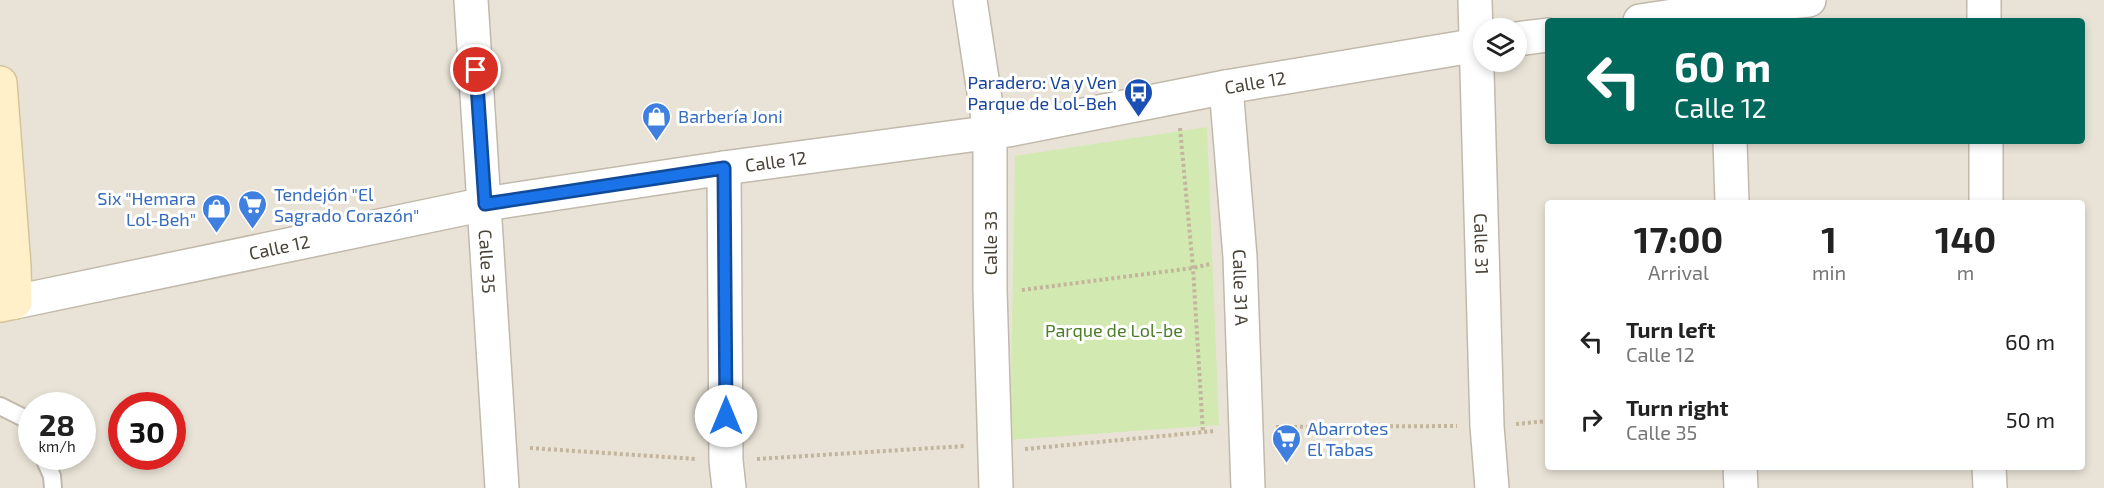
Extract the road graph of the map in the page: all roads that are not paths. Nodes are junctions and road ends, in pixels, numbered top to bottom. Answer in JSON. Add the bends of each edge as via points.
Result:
{"nodes":[{"id":1,"x":471,"y":0,"type":"edge"},
{"id":2,"x":970,"y":0,"type":"edge"},
{"id":3,"x":1475,"y":0,"type":"edge"},
{"id":4,"x":1809,"y":0,"type":"edge"},
{"id":5,"x":1984,"y":0,"type":"edge"},
{"id":6,"x":1728,"y":15,"type":"edge"},
{"id":7,"x":1477,"y":18,"type":"edge"},
{"id":8,"x":1684,"y":18,"type":"edge"},
{"id":9,"x":1984,"y":18,"type":"edge"},
{"id":10,"x":1545,"y":35,"type":"edge"},
{"id":11,"x":1527,"y":38,"type":"edge"},
{"id":12,"x":1473,"y":46,"type":"edge"},
{"id":13,"x":1480,"y":72,"type":"edge"},
{"id":14,"x":0,"y":83,"type":"edge"},
{"id":15,"x":1226,"y":87,"type":"junction"},
{"id":16,"x":990,"y":132,"type":"junction"},
{"id":17,"x":1730,"y":144,"type":"edge"},
{"id":18,"x":1986,"y":144,"type":"edge"},
{"id":19,"x":724,"y":168,"type":"junction"},
{"id":20,"x":1732,"y":200,"type":"edge"},
{"id":21,"x":1986,"y":200,"type":"edge"},
{"id":22,"x":485,"y":204,"type":"junction"},
{"id":23,"x":7,"y":304,"type":"edge"},
{"id":24,"x":0,"y":406,"type":"edge"},
{"id":25,"x":18,"y":415,"type":"edge"},
{"id":26,"x":49,"y":470,"type":"edge"},
{"id":27,"x":1740,"y":470,"type":"edge"},
{"id":28,"x":1989,"y":470,"type":"edge"},
{"id":29,"x":53,"y":488,"type":"edge"},
{"id":30,"x":502,"y":488,"type":"edge"},
{"id":31,"x":729,"y":488,"type":"edge"},
{"id":32,"x":996,"y":488,"type":"edge"},
{"id":33,"x":1248,"y":488,"type":"edge"},
{"id":34,"x":1492,"y":488,"type":"edge"},
{"id":35,"x":1741,"y":488,"type":"edge"},
{"id":36,"x":1990,"y":488,"type":"edge"}],
"edges":[{"from":1,"to":22,"type":"street","name":"Calle 35"},
{"from":2,"to":16,"type":"street","name":"Calle 33"},
{"from":3,"to":7,"type":"street","name":"Calle 31"},
{"from":4,"to":6,"type":"street"},
{"from":5,"to":9,"type":"street"},
{"from":6,"to":8,"type":"street"},
{"from":10,"to":11,"type":"street"},
{"from":12,"to":15,"type":"street","name":"Calle 12"},
{"from":13,"to":34,"type":"street","name":"Calle 31","via":[[1487,426]]},
{"from":14,"to":23,"type":"street","via":[[15,266]]},
{"from":15,"to":16,"type":"street","name":"Calle 12"},
{"from":15,"to":33,"type":"street","name":"Calle 31 A","via":[[1240,256]]},
{"from":16,"to":19,"type":"street","name":"Calle 12"},
{"from":16,"to":32,"type":"street","name":"Calle 33"},
{"from":17,"to":20,"type":"street"},
{"from":18,"to":21,"type":"street"},
{"from":19,"to":22,"type":"street","name":"Calle 12"},
{"from":19,"to":31,"type":"street"},
{"from":22,"to":23,"type":"street","name":"Calle 12"},
{"from":22,"to":30,"type":"street","name":"Calle 35"},
{"from":24,"to":25,"type":"lane"},
{"from":26,"to":29,"type":"lane"},
{"from":27,"to":35,"type":"street"},
{"from":28,"to":36,"type":"street"}]}
